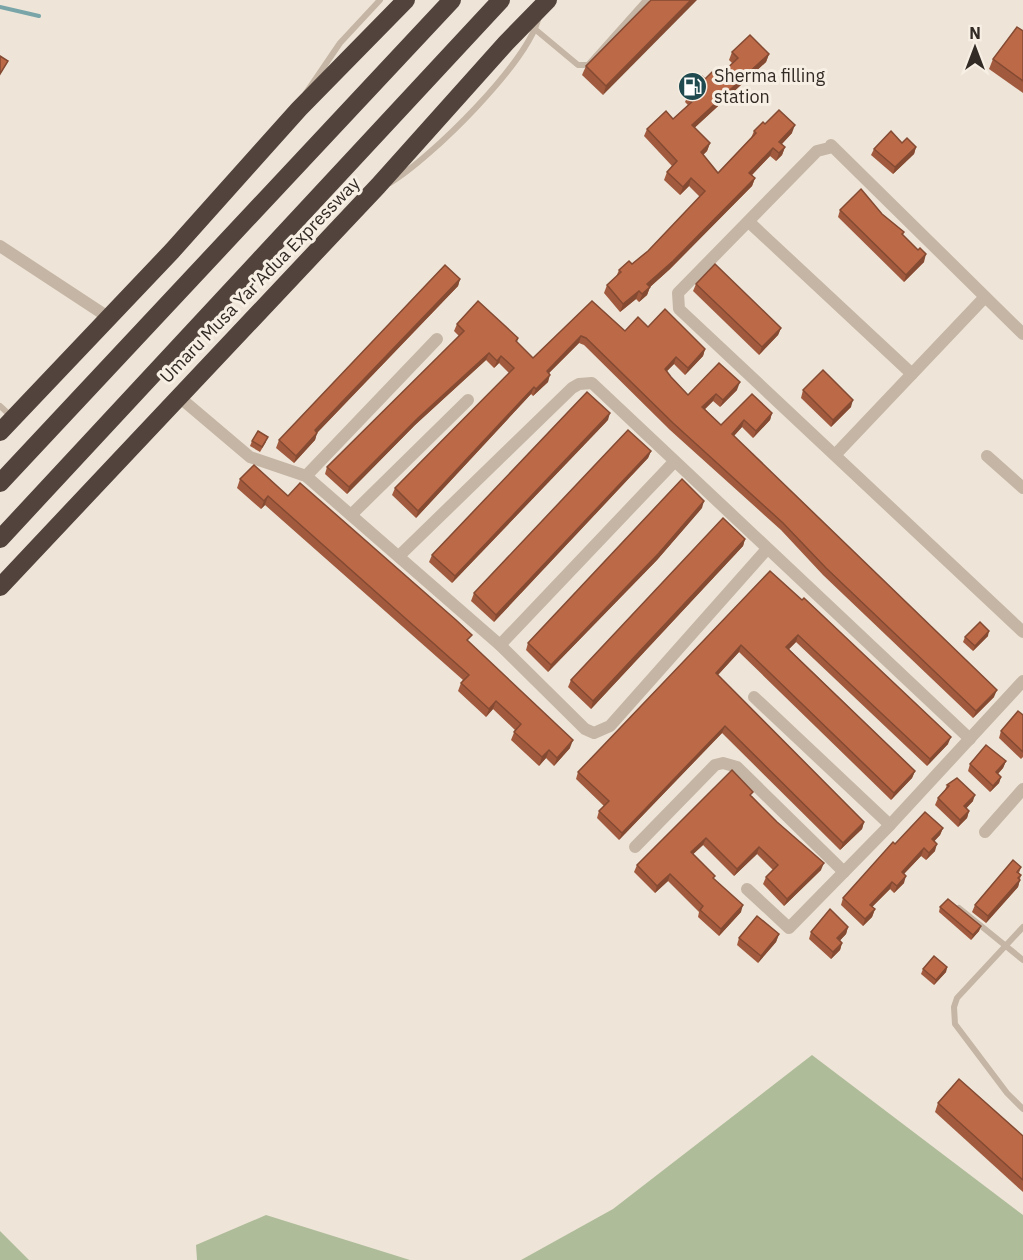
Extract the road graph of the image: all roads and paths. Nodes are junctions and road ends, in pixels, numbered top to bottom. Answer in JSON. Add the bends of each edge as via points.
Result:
{"nodes":[{"id":1,"x":380,"y":0,"type":"edge"},
{"id":2,"x":406,"y":0,"type":"edge"},
{"id":3,"x":452,"y":0,"type":"edge"},
{"id":4,"x":501,"y":0,"type":"edge"},
{"id":5,"x":646,"y":0,"type":"edge"},
{"id":6,"x":544,"y":5,"type":"edge"},
{"id":7,"x":536,"y":30,"type":"junction"},
{"id":8,"x":299,"y":109,"type":"junction"},
{"id":9,"x":378,"y":186,"type":"junction"},
{"id":10,"x":749,"y":222,"type":"junction"},
{"id":11,"x":0,"y":246,"type":"edge"},
{"id":12,"x":985,"y":297,"type":"junction"},
{"id":13,"x":108,"y":317,"type":"junction"},
{"id":14,"x":1023,"y":334,"type":"edge"},
{"id":15,"x":437,"y":339,"type":"dead end"},
{"id":16,"x":912,"y":374,"type":"junction"},
{"id":17,"x":178,"y":396,"type":"junction"},
{"id":18,"x":468,"y":400,"type":"dead end"},
{"id":19,"x":6,"y":412,"type":"edge"},
{"id":20,"x":0,"y":432,"type":"edge"},
{"id":21,"x":835,"y":454,"type":"junction"},
{"id":22,"x":987,"y":456,"type":"dead end"},
{"id":23,"x":674,"y":462,"type":"junction"},
{"id":24,"x":306,"y":476,"type":"junction"},
{"id":25,"x":0,"y":483,"type":"edge"},
{"id":26,"x":1023,"y":488,"type":"edge"},
{"id":27,"x":351,"y":515,"type":"junction"},
{"id":28,"x":0,"y":539,"type":"edge"},
{"id":29,"x":767,"y":549,"type":"junction"},
{"id":30,"x":399,"y":556,"type":"junction"},
{"id":31,"x":0,"y":587,"type":"edge"},
{"id":32,"x":1023,"y":632,"type":"edge"},
{"id":33,"x":500,"y":645,"type":"junction"},
{"id":34,"x":1023,"y":681,"type":"edge"},
{"id":35,"x":754,"y":698,"type":"dead end"},
{"id":36,"x":970,"y":739,"type":"junction"},
{"id":37,"x":1023,"y":789,"type":"edge"},
{"id":38,"x":890,"y":825,"type":"junction"},
{"id":39,"x":985,"y":832,"type":"dead end"},
{"id":40,"x":635,"y":847,"type":"dead end"},
{"id":41,"x":844,"y":872,"type":"junction"},
{"id":42,"x":747,"y":889,"type":"dead end"},
{"id":43,"x":959,"y":908,"type":"edge"},
{"id":44,"x":1023,"y":927,"type":"edge"},
{"id":45,"x":1005,"y":945,"type":"junction"},
{"id":46,"x":1023,"y":960,"type":"edge"},
{"id":47,"x":1023,"y":1109,"type":"edge"}],
"edges":[{"from":1,"to":8,"type":"lane","via":[[320,69]]},
{"from":2,"to":8,"type":"highway"},
{"from":3,"to":25,"type":"highway"},
{"from":4,"to":28,"type":"highway","name":"Umaru Musa Yar'Adua Expressway"},
{"from":5,"to":7,"type":"lane","via":[[588,65],[578,65]]},
{"from":6,"to":7,"type":"lane"},
{"from":6,"to":9,"type":"highway","name":"Umaru Musa Yar'Adua Expressway"},
{"from":7,"to":9,"type":"lane","via":[[492,87],[445,138],[410,170]]},
{"from":8,"to":13,"type":"highway"},
{"from":9,"to":17,"type":"highway","name":"Umaru Musa Yar'Adua Expressway"},
{"from":10,"to":12,"type":"street","via":[[817,152],[831,145]]},
{"from":10,"to":16,"type":"street"},
{"from":10,"to":21,"type":"street","via":[[678,293],[677,303]]},
{"from":11,"to":13,"type":"street"},
{"from":12,"to":14,"type":"street"},
{"from":12,"to":16,"type":"street"},
{"from":13,"to":19,"type":"highway"},
{"from":15,"to":24,"type":"street"},
{"from":16,"to":21,"type":"street"},
{"from":17,"to":24,"type":"street","via":[[250,457]]},
{"from":17,"to":31,"type":"highway","name":"Umaru Musa Yar'Adua Expressway"},
{"from":18,"to":27,"type":"street"},
{"from":19,"to":20,"type":"highway"},
{"from":21,"to":32,"type":"street"},
{"from":22,"to":26,"type":"street"},
{"from":23,"to":29,"type":"street"},
{"from":23,"to":30,"type":"street","via":[[592,383],[579,384]]},
{"from":23,"to":33,"type":"street"},
{"from":24,"to":27,"type":"street"},
{"from":27,"to":30,"type":"street"},
{"from":29,"to":33,"type":"street","via":[[603,731],[585,729]]},
{"from":29,"to":36,"type":"street"},
{"from":30,"to":33,"type":"street"},
{"from":34,"to":36,"type":"street"},
{"from":35,"to":38,"type":"street"},
{"from":36,"to":38,"type":"street"},
{"from":37,"to":39,"type":"street"},
{"from":38,"to":41,"type":"street"},
{"from":40,"to":41,"type":"street","via":[[715,765],[730,763]]},
{"from":41,"to":42,"type":"street","via":[[789,928]]},
{"from":43,"to":45,"type":"lane"},
{"from":44,"to":45,"type":"lane"},
{"from":45,"to":46,"type":"lane"},
{"from":45,"to":47,"type":"lane","via":[[957,998],[953,1016],[955,1024]]}]}
